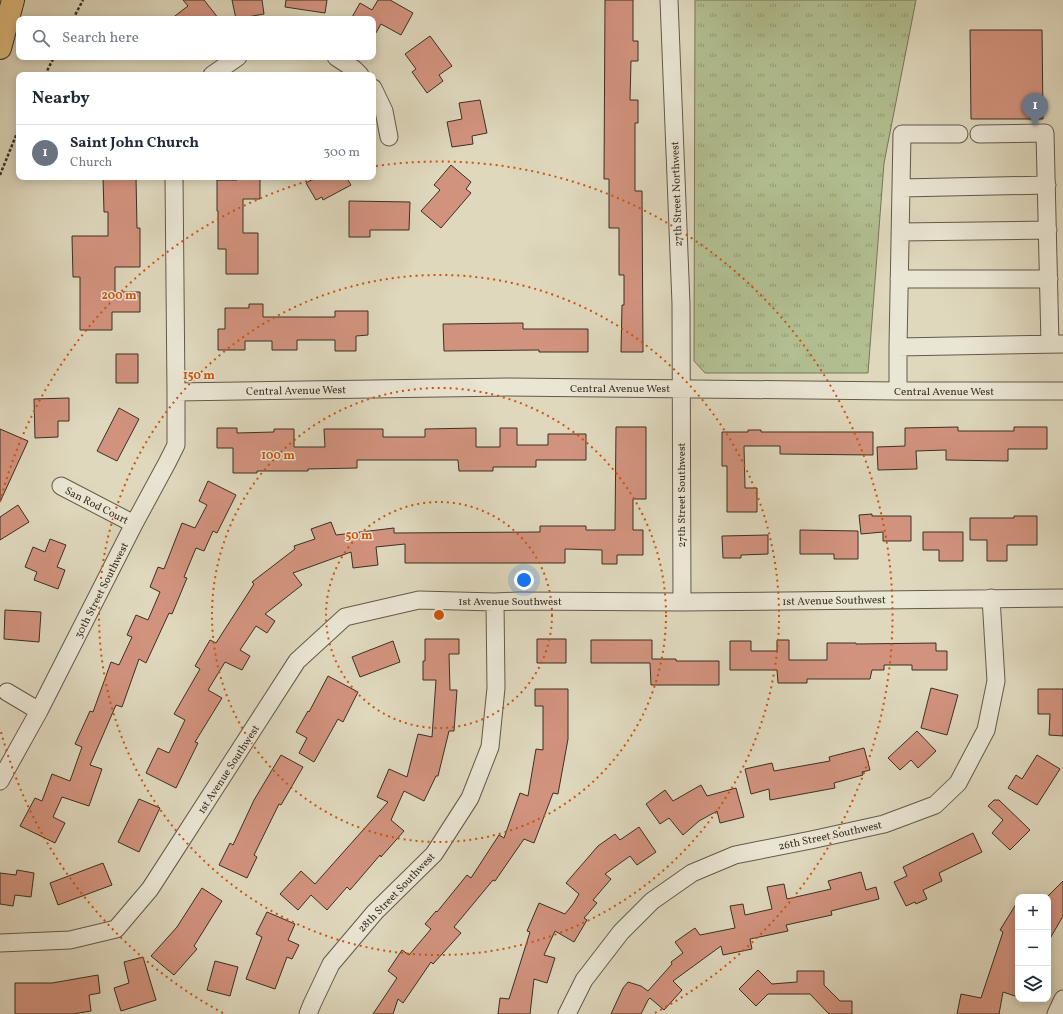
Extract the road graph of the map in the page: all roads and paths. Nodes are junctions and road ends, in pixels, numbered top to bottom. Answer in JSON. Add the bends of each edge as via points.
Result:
{"nodes":[{"id":1,"x":13,"y":0,"type":"edge"},
{"id":2,"x":83,"y":0,"type":"edge"},
{"id":3,"x":669,"y":0,"type":"edge"},
{"id":4,"x":75,"y":16,"type":"edge"},
{"id":5,"x":0,"y":48,"type":"edge"},
{"id":6,"x":52,"y":60,"type":"edge"},
{"id":7,"x":234,"y":60,"type":"edge"},
{"id":8,"x":340,"y":60,"type":"edge"},
{"id":9,"x":46,"y":72,"type":"edge"},
{"id":10,"x":216,"y":72,"type":"edge"},
{"id":11,"x":357,"y":72,"type":"edge"},
{"id":12,"x":376,"y":94,"type":"edge"},
{"id":13,"x":959,"y":134,"type":"dead end"},
{"id":14,"x":979,"y":134,"type":"dead end"},
{"id":15,"x":16,"y":135,"type":"edge"},
{"id":16,"x":389,"y":137,"type":"dead end"},
{"id":17,"x":0,"y":175,"type":"edge"},
{"id":18,"x":174,"y":180,"type":"edge"},
{"id":19,"x":1047,"y":185,"type":"junction"},
{"id":20,"x":901,"y":188,"type":"junction"},
{"id":21,"x":1048,"y":230,"type":"junction"},
{"id":22,"x":900,"y":232,"type":"junction"},
{"id":23,"x":900,"y":279,"type":"junction"},
{"id":24,"x":1049,"y":279,"type":"junction"},
{"id":25,"x":1057,"y":344,"type":"edge"},
{"id":26,"x":898,"y":347,"type":"junction"},
{"id":27,"x":681,"y":388,"type":"junction"},
{"id":28,"x":898,"y":391,"type":"junction"},
{"id":29,"x":1063,"y":391,"type":"edge"},
{"id":30,"x":176,"y":392,"type":"junction"},
{"id":31,"x":60,"y":486,"type":"dead end"},
{"id":32,"x":134,"y":524,"type":"junction"},
{"id":33,"x":991,"y":598,"type":"junction"},
{"id":34,"x":1063,"y":598,"type":"edge"},
{"id":35,"x":495,"y":602,"type":"junction"},
{"id":36,"x":682,"y":602,"type":"junction"},
{"id":37,"x":7,"y":692,"type":"dead end"},
{"id":38,"x":39,"y":711,"type":"junction"},
{"id":39,"x":0,"y":781,"type":"edge"},
{"id":40,"x":0,"y":942,"type":"edge"},
{"id":41,"x":1063,"y":999,"type":"edge"},
{"id":42,"x":308,"y":1014,"type":"edge"},
{"id":43,"x":567,"y":1014,"type":"edge"},
{"id":44,"x":1056,"y":1014,"type":"edge"}],
"edges":[{"from":1,"to":5,"type":"highway"},
{"from":2,"to":4,"type":"path"},
{"from":3,"to":27,"type":"street","name":"27th Street Northwest","via":[[681,304]]},
{"from":6,"to":9,"type":"path"},
{"from":7,"to":10,"type":"street"},
{"from":8,"to":11,"type":"street"},
{"from":12,"to":16,"type":"street","via":[[384,111]]},
{"from":13,"to":20,"type":"street","via":[[902,134]]},
{"from":14,"to":19,"type":"street","via":[[1045,133]]},
{"from":15,"to":17,"type":"path"},
{"from":18,"to":30,"type":"street","name":"30th Street Southwest"},
{"from":19,"to":20,"type":"street"},
{"from":19,"to":21,"type":"street"},
{"from":20,"to":22,"type":"street"},
{"from":21,"to":22,"type":"street"},
{"from":21,"to":24,"type":"street"},
{"from":22,"to":23,"type":"street"},
{"from":23,"to":24,"type":"street"},
{"from":23,"to":26,"type":"street"},
{"from":24,"to":25,"type":"street"},
{"from":25,"to":26,"type":"street"},
{"from":26,"to":28,"type":"street"},
{"from":27,"to":28,"type":"street","name":"Central Avenue West"},
{"from":27,"to":30,"type":"street","name":"Central Avenue West","via":[[508,387]]},
{"from":27,"to":36,"type":"street","name":"27th Street Southwest"},
{"from":28,"to":29,"type":"street","name":"Central Avenue West"},
{"from":30,"to":32,"type":"street","name":"30th Street Southwest","via":[[176,445]]},
{"from":31,"to":32,"type":"street","name":"San Rod Court"},
{"from":32,"to":38,"type":"street","name":"30th Street Southwest"},
{"from":33,"to":34,"type":"street","name":"1st Avenue Southwest"},
{"from":33,"to":36,"type":"street","name":"1st Avenue Southwest"},
{"from":33,"to":43,"type":"street","name":"26th Street Southwest","via":[[996,681],[986,730],[958,782],[935,805],[884,824],[735,855],[692,873],[652,901],[621,932],[584,980]]},
{"from":35,"to":36,"type":"street","name":"1st Avenue Southwest"},
{"from":35,"to":40,"type":"street","name":"1st Avenue Southwest","via":[[419,600],[345,617],[297,661],[150,889],[116,929],[70,940]]},
{"from":35,"to":42,"type":"street","name":"28th Street Southwest","via":[[496,688],[490,746],[470,798],[434,854],[375,912],[331,964]]},
{"from":37,"to":38,"type":"street"},
{"from":38,"to":39,"type":"street","name":"30th Street Southwest"},
{"from":41,"to":44,"type":"street"}]}
